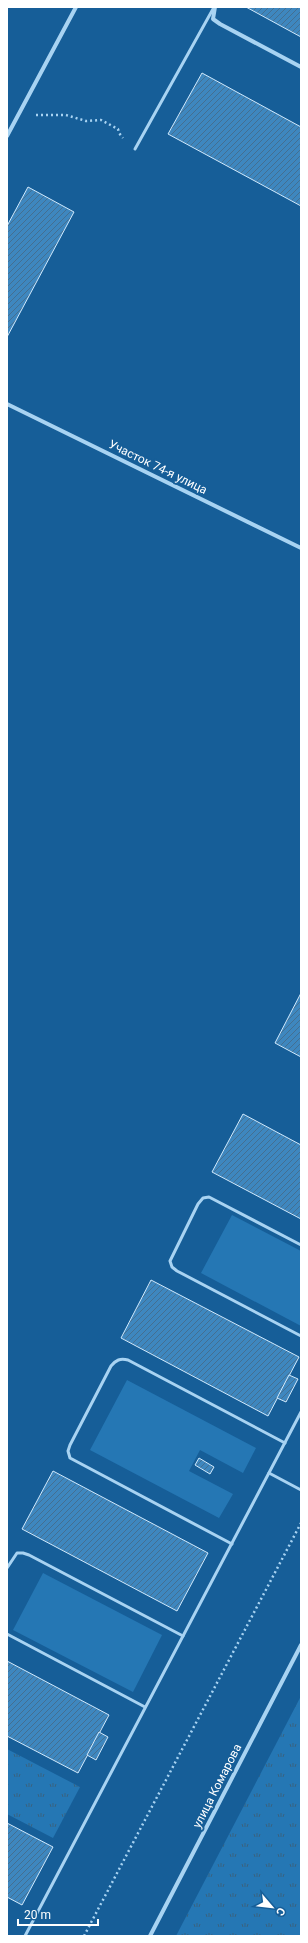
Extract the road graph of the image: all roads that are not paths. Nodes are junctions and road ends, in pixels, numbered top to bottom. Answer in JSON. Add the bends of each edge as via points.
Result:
{"nodes":[{"id":1,"x":76,"y":7,"type":"edge"},
{"id":2,"x":214,"y":8,"type":"edge"},
{"id":3,"x":301,"y":67,"type":"edge"},
{"id":4,"x":7,"y":136,"type":"edge"},
{"id":5,"x":135,"y":149,"type":"dead end"},
{"id":6,"x":7,"y":404,"type":"edge"},
{"id":7,"x":301,"y":548,"type":"edge"},
{"id":8,"x":301,"y":1245,"type":"edge"},
{"id":9,"x":301,"y":1336,"type":"edge"},
{"id":10,"x":301,"y":1412,"type":"edge"},
{"id":11,"x":285,"y":1443,"type":"junction"},
{"id":12,"x":269,"y":1473,"type":"junction"},
{"id":13,"x":301,"y":1490,"type":"edge"},
{"id":14,"x":232,"y":1544,"type":"junction"},
{"id":15,"x":7,"y":1568,"type":"edge"},
{"id":16,"x":7,"y":1634,"type":"edge"},
{"id":17,"x":183,"y":1636,"type":"junction"},
{"id":18,"x":301,"y":1645,"type":"edge"},
{"id":19,"x":146,"y":1707,"type":"junction"},
{"id":20,"x":25,"y":1936,"type":"edge"},
{"id":21,"x":150,"y":1936,"type":"edge"}],
"edges":[{"from":1,"to":4,"type":"street"},
{"from":2,"to":3,"type":"street","via":[[213,19],[220,24]]},
{"from":2,"to":5,"type":"lane"},
{"from":6,"to":7,"type":"street","name":"Участок 74-я улица"},
{"from":8,"to":9,"type":"lane","via":[[209,1197],[203,1198],[198,1204],[170,1261],[177,1271]]},
{"from":10,"to":11,"type":"lane"},
{"from":11,"to":12,"type":"lane"},
{"from":11,"to":14,"type":"lane","via":[[122,1359],[116,1361],[108,1373],[70,1445],[70,1458]]},
{"from":12,"to":13,"type":"lane"},
{"from":12,"to":14,"type":"lane"},
{"from":14,"to":17,"type":"lane"},
{"from":15,"to":17,"type":"lane","via":[[17,1554],[29,1555]]},
{"from":16,"to":19,"type":"lane"},
{"from":17,"to":19,"type":"lane"},
{"from":18,"to":21,"type":"street","name":"улица Комарова"},
{"from":19,"to":20,"type":"lane"}]}
